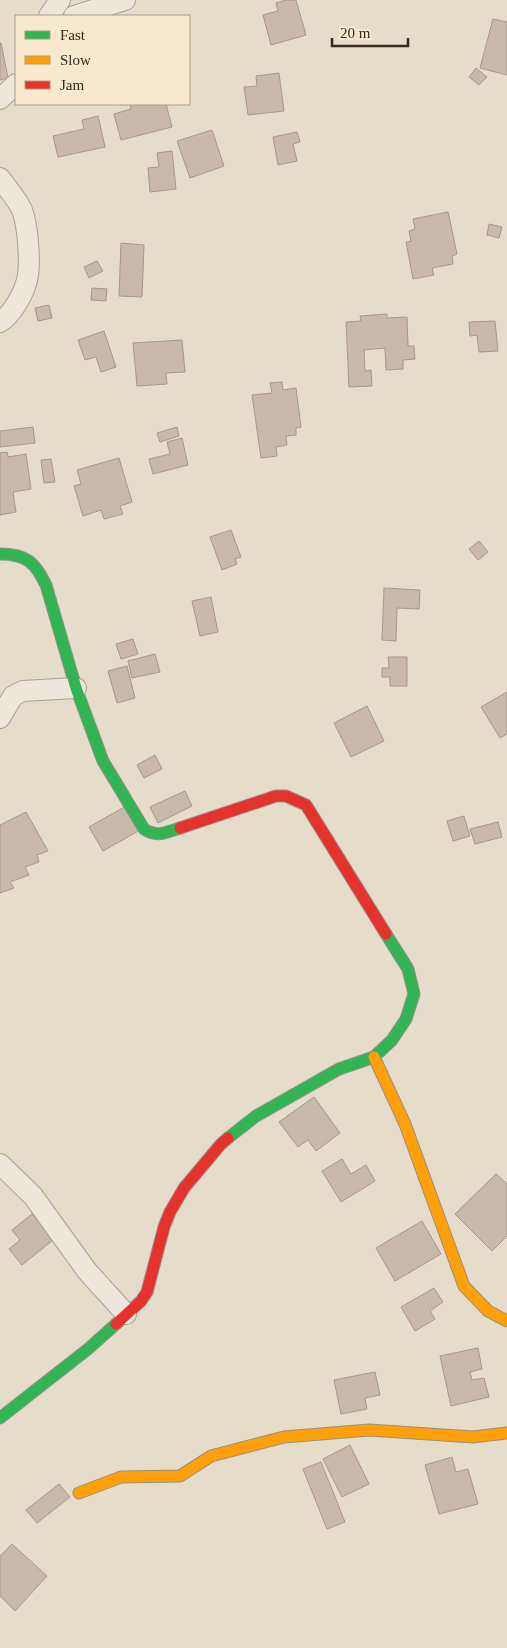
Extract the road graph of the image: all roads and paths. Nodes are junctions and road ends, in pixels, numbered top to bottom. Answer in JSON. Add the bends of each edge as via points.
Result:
{"nodes":[{"id":1,"x":60,"y":0,"type":"edge"},
{"id":2,"x":124,"y":0,"type":"edge"},
{"id":3,"x":50,"y":15,"type":"edge"},
{"id":4,"x":77,"y":15,"type":"edge"},
{"id":5,"x":15,"y":85,"type":"edge"},
{"id":6,"x":0,"y":99,"type":"edge"},
{"id":7,"x":0,"y":178,"type":"edge"},
{"id":8,"x":0,"y":322,"type":"edge"},
{"id":9,"x":0,"y":554,"type":"edge"},
{"id":10,"x":76,"y":688,"type":"junction"},
{"id":11,"x":0,"y":718,"type":"edge"},
{"id":12,"x":374,"y":1057,"type":"junction"},
{"id":13,"x":0,"y":1164,"type":"edge"},
{"id":14,"x":126,"y":1314,"type":"junction"},
{"id":15,"x":507,"y":1321,"type":"edge"},
{"id":16,"x":0,"y":1418,"type":"edge"},
{"id":17,"x":507,"y":1433,"type":"edge"},
{"id":18,"x":80,"y":1492,"type":"dead end"}],
"edges":[{"from":1,"to":3,"type":"street"},
{"from":2,"to":4,"type":"street"},
{"from":5,"to":6,"type":"street"},
{"from":7,"to":8,"type":"street","via":[[24,216],[28,272],[26,284],[12,311]]},
{"from":9,"to":10,"type":"street","via":[[30,560],[40,572]]},
{"from":10,"to":11,"type":"street","via":[[23,691],[14,696]]},
{"from":10,"to":12,"type":"street","via":[[103,761],[144,829],[151,834],[160,834],[276,796],[286,796],[306,805],[408,969],[414,994],[406,1019],[392,1040]]},
{"from":12,"to":14,"type":"street","via":[[339,1069],[256,1116],[221,1144],[177,1199],[164,1227],[147,1292]]},
{"from":12,"to":15,"type":"street","via":[[405,1124],[464,1286],[488,1311]]},
{"from":13,"to":14,"type":"street","via":[[33,1196],[87,1271]]},
{"from":14,"to":16,"type":"street","via":[[88,1349]]},
{"from":17,"to":18,"type":"street","via":[[473,1437],[370,1430],[284,1437],[211,1456],[180,1476],[121,1477]]}]}
